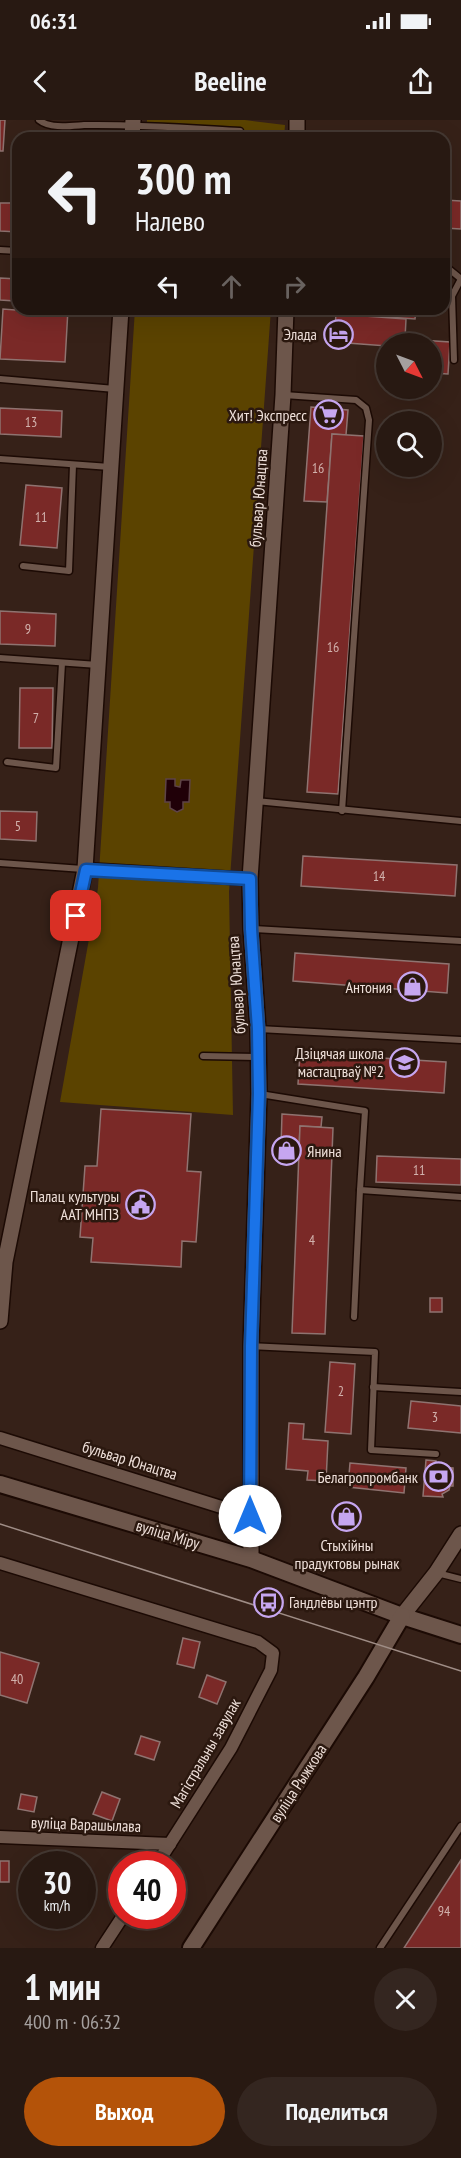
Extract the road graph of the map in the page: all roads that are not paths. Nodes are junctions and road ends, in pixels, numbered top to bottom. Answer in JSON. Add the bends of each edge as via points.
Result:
{"nodes":[{"id":1,"x":39,"y":120,"type":"edge"},
{"id":2,"x":133,"y":128,"type":"edge"},
{"id":3,"x":240,"y":131,"type":"dead end"},
{"id":4,"x":461,"y":279,"type":"edge"},
{"id":5,"x":121,"y":315,"type":"edge"},
{"id":6,"x":286,"y":315,"type":"edge"},
{"id":7,"x":454,"y":360,"type":"dead end"},
{"id":8,"x":0,"y":379,"type":"edge"},
{"id":9,"x":116,"y":390,"type":"junction"},
{"id":10,"x":283,"y":395,"type":"junction"},
{"id":11,"x":0,"y":459,"type":"edge"},
{"id":12,"x":73,"y":465,"type":"junction"},
{"id":13,"x":111,"y":467,"type":"junction"},
{"id":14,"x":23,"y":566,"type":"dead end"},
{"id":15,"x":0,"y":658,"type":"edge"},
{"id":16,"x":62,"y":663,"type":"junction"},
{"id":17,"x":98,"y":665,"type":"junction"},
{"id":18,"x":7,"y":762,"type":"dead end"},
{"id":19,"x":255,"y":801,"type":"junction"},
{"id":20,"x":342,"y":811,"type":"junction"},
{"id":21,"x":461,"y":821,"type":"edge"},
{"id":22,"x":0,"y":863,"type":"edge"},
{"id":23,"x":86,"y":870,"type":"junction"},
{"id":24,"x":250,"y":879,"type":"junction"},
{"id":25,"x":251,"y":929,"type":"junction"},
{"id":26,"x":461,"y":941,"type":"edge"},
{"id":27,"x":258,"y":1029,"type":"junction"},
{"id":28,"x":461,"y":1040,"type":"edge"},
{"id":29,"x":203,"y":1056,"type":"dead end"},
{"id":30,"x":258,"y":1057,"type":"junction"},
{"id":31,"x":259,"y":1094,"type":"junction"},
{"id":32,"x":360,"y":1190,"type":"junction"},
{"id":33,"x":461,"y":1197,"type":"edge"},
{"id":34,"x":2,"y":1262,"type":"edge"},
{"id":35,"x":354,"y":1317,"type":"dead end"},
{"id":36,"x":0,"y":1321,"type":"edge"},
{"id":37,"x":251,"y":1346,"type":"junction"},
{"id":38,"x":373,"y":1386,"type":"junction"},
{"id":39,"x":461,"y":1392,"type":"edge"},
{"id":40,"x":0,"y":1438,"type":"edge"},
{"id":41,"x":436,"y":1454,"type":"dead end"},
{"id":42,"x":0,"y":1484,"type":"edge"},
{"id":43,"x":250,"y":1516,"type":"junction"},
{"id":44,"x":461,"y":1534,"type":"edge"},
{"id":45,"x":251,"y":1559,"type":"junction"},
{"id":46,"x":0,"y":1563,"type":"edge"},
{"id":47,"x":436,"y":1573,"type":"junction"},
{"id":48,"x":461,"y":1579,"type":"edge"},
{"id":49,"x":402,"y":1616,"type":"junction"},
{"id":50,"x":461,"y":1635,"type":"edge"},
{"id":51,"x":461,"y":1826,"type":"edge"},
{"id":52,"x":0,"y":1837,"type":"edge"},
{"id":53,"x":170,"y":1844,"type":"junction"},
{"id":54,"x":165,"y":1851,"type":"edge"},
{"id":55,"x":114,"y":1929,"type":"edge"},
{"id":56,"x":102,"y":1948,"type":"edge"},
{"id":57,"x":191,"y":1948,"type":"edge"},
{"id":58,"x":380,"y":1948,"type":"edge"}],
"edges":[{"from":1,"to":2,"type":"lane","via":[[56,126]]},
{"from":2,"to":3,"type":"lane"},
{"from":4,"to":7,"type":"lane","via":[[452,296]]},
{"from":5,"to":9,"type":"street"},
{"from":6,"to":10,"type":"street","name":"бульвар Юнацтва"},
{"from":8,"to":9,"type":"lane"},
{"from":9,"to":13,"type":"street"},
{"from":10,"to":19,"type":"street","name":"бульвар Юнацтва"},
{"from":10,"to":20,"type":"lane","via":[[356,400],[366,408],[369,420]]},
{"from":11,"to":12,"type":"lane"},
{"from":12,"to":13,"type":"lane"},
{"from":12,"to":14,"type":"lane","via":[[69,571]]},
{"from":13,"to":17,"type":"street"},
{"from":15,"to":16,"type":"lane"},
{"from":16,"to":17,"type":"lane"},
{"from":16,"to":18,"type":"lane","via":[[56,768]]},
{"from":17,"to":23,"type":"street"},
{"from":19,"to":20,"type":"lane"},
{"from":19,"to":24,"type":"street","name":"бульвар Юнацтва"},
{"from":20,"to":21,"type":"lane"},
{"from":22,"to":23,"type":"lane"},
{"from":23,"to":24,"type":"street"},
{"from":23,"to":34,"type":"street"},
{"from":24,"to":25,"type":"street","name":"бульвар Юнацтва"},
{"from":25,"to":26,"type":"lane"},
{"from":25,"to":27,"type":"street","name":"бульвар Юнацтва"},
{"from":27,"to":28,"type":"lane"},
{"from":27,"to":30,"type":"street","name":"бульвар Юнацтва"},
{"from":29,"to":30,"type":"lane"},
{"from":30,"to":31,"type":"street","name":"бульвар Юнацтва"},
{"from":31,"to":32,"type":"lane","via":[[365,1111]]},
{"from":31,"to":37,"type":"street","name":"бульвар Юнацтва"},
{"from":32,"to":33,"type":"lane"},
{"from":32,"to":35,"type":"lane"},
{"from":34,"to":36,"type":"street"},
{"from":37,"to":38,"type":"lane","via":[[375,1352]]},
{"from":37,"to":43,"type":"street","name":"бульвар Юнацтва"},
{"from":38,"to":39,"type":"lane"},
{"from":38,"to":41,"type":"lane","via":[[371,1450]]},
{"from":40,"to":43,"type":"street","name":"бульвар Юнацтва"},
{"from":42,"to":45,"type":"main road","name":"вуліца Міру"},
{"from":43,"to":45,"type":"street","name":"бульвар Юнацтва"},
{"from":44,"to":47,"type":"street"},
{"from":45,"to":49,"type":"main road","name":"вуліца Міру"},
{"from":46,"to":53,"type":"street","name":"Магістральны завулак","via":[[258,1642],[273,1653],[271,1670],[231,1748]]},
{"from":47,"to":48,"type":"lane"},
{"from":47,"to":49,"type":"street"},
{"from":49,"to":50,"type":"main road","name":"вуліца Міру"},
{"from":49,"to":57,"type":"main road","name":"вуліца Рыжкова"},
{"from":51,"to":58,"type":"lane"},
{"from":52,"to":53,"type":"street","name":"вуліца Варашылава"},
{"from":53,"to":54,"type":"street","name":"Магістральны завулак"},
{"from":55,"to":56,"type":"street"}]}
